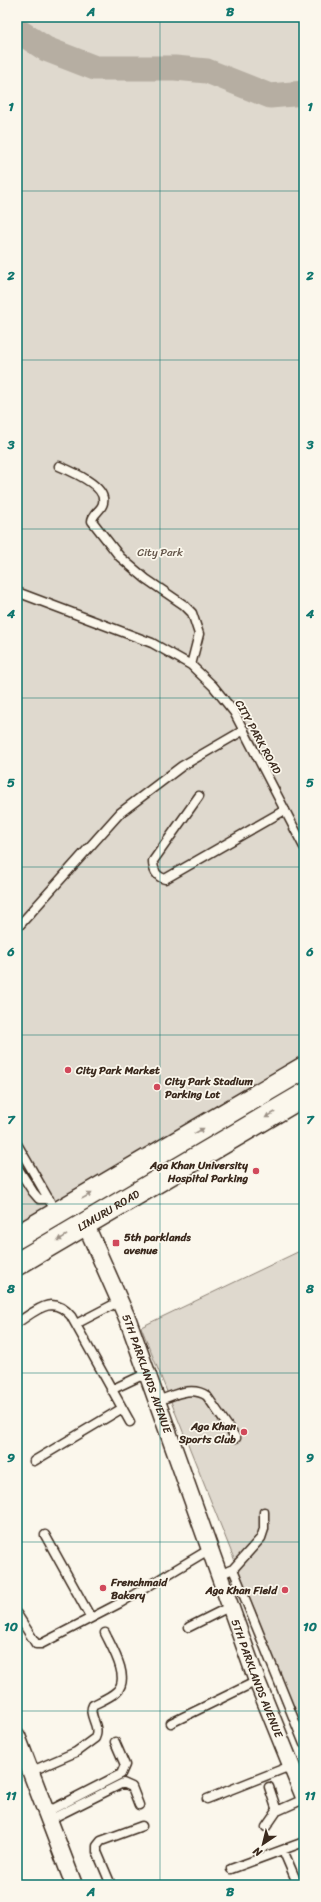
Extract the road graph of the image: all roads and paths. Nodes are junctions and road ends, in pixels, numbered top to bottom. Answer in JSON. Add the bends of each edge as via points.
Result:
{"nodes":[{"id":1,"x":59,"y":466,"type":"dead end"},
{"id":2,"x":17,"y":592,"type":"edge"},
{"id":3,"x":191,"y":665,"type":"junction"},
{"id":4,"x":244,"y":730,"type":"junction"},
{"id":5,"x":199,"y":796,"type":"dead end"},
{"id":6,"x":285,"y":810,"type":"junction"},
{"id":7,"x":304,"y":847,"type":"edge"},
{"id":8,"x":17,"y":928,"type":"edge"},
{"id":9,"x":304,"y":1068,"type":"edge"},
{"id":10,"x":304,"y":1096,"type":"edge"},
{"id":11,"x":17,"y":1144,"type":"edge"},
{"id":12,"x":17,"y":1167,"type":"edge"},
{"id":13,"x":52,"y":1206,"type":"junction"},
{"id":14,"x":85,"y":1223,"type":"junction"},
{"id":15,"x":17,"y":1236,"type":"edge"},
{"id":16,"x":17,"y":1264,"type":"edge"},
{"id":17,"x":120,"y":1301,"type":"junction"},
{"id":18,"x":17,"y":1323,"type":"edge"},
{"id":19,"x":76,"y":1324,"type":"junction"},
{"id":20,"x":147,"y":1373,"type":"junction"},
{"id":21,"x":111,"y":1390,"type":"junction"},
{"id":22,"x":157,"y":1402,"type":"junction"},
{"id":23,"x":121,"y":1409,"type":"junction"},
{"id":24,"x":130,"y":1422,"type":"dead end"},
{"id":25,"x":236,"y":1438,"type":"dead end"},
{"id":26,"x":34,"y":1461,"type":"dead end"},
{"id":27,"x":264,"y":1512,"type":"dead end"},
{"id":28,"x":45,"y":1534,"type":"dead end"},
{"id":29,"x":210,"y":1549,"type":"junction"},
{"id":30,"x":226,"y":1572,"type":"junction"},
{"id":31,"x":231,"y":1606,"type":"junction"},
{"id":32,"x":17,"y":1614,"type":"edge"},
{"id":33,"x":91,"y":1618,"type":"junction"},
{"id":34,"x":189,"y":1627,"type":"dead end"},
{"id":35,"x":105,"y":1633,"type":"dead end"},
{"id":36,"x":257,"y":1681,"type":"junction"},
{"id":37,"x":171,"y":1723,"type":"dead end"},
{"id":38,"x":17,"y":1736,"type":"edge"},
{"id":39,"x":115,"y":1742,"type":"dead end"},
{"id":40,"x":304,"y":1744,"type":"edge"},
{"id":41,"x":293,"y":1765,"type":"junction"},
{"id":42,"x":32,"y":1771,"type":"junction"},
{"id":43,"x":269,"y":1787,"type":"dead end"},
{"id":44,"x":304,"y":1798,"type":"edge"},
{"id":45,"x":207,"y":1799,"type":"dead end"},
{"id":46,"x":139,"y":1805,"type":"dead end"},
{"id":47,"x":277,"y":1811,"type":"junction"},
{"id":48,"x":48,"y":1816,"type":"junction"},
{"id":49,"x":142,"y":1826,"type":"dead end"},
{"id":50,"x":266,"y":1826,"type":"dead end"},
{"id":51,"x":304,"y":1842,"type":"edge"},
{"id":52,"x":283,"y":1850,"type":"junction"},
{"id":53,"x":231,"y":1869,"type":"dead end"},
{"id":54,"x":74,"y":1885,"type":"edge"},
{"id":55,"x":111,"y":1885,"type":"edge"},
{"id":56,"x":298,"y":1885,"type":"edge"}],
"edges":[{"from":1,"to":3,"type":"lane","via":[[86,479],[100,494],[103,504],[92,521],[116,553],[146,579],[184,604],[192,614],[199,634]]},
{"from":2,"to":3,"type":"lane","name":"CITY PARK ROAD","via":[[152,643]]},
{"from":3,"to":4,"type":"lane","name":"CITY PARK ROAD","via":[[213,686],[234,712]]},
{"from":4,"to":6,"type":"lane","name":"CITY PARK ROAD"},
{"from":4,"to":8,"type":"lane","via":[[182,766],[120,813]]},
{"from":5,"to":6,"type":"lane","via":[[153,861],[153,867],[162,879]]},
{"from":6,"to":7,"type":"lane","name":"CITY PARK ROAD"},
{"from":13,"to":9,"type":"main road","name":"LIMURU ROAD","one_way":true,"via":[[117,1178]]},
{"from":10,"to":14,"type":"main road","name":"LIMURU ROAD","one_way":true},
{"from":11,"to":13,"type":"lane"},
{"from":12,"to":13,"type":"lane","via":[[39,1199]]},
{"from":13,"to":15,"type":"main road","name":"LIMURU ROAD"},
{"from":14,"to":16,"type":"main road","name":"LIMURU ROAD","one_way":true},
{"from":14,"to":17,"type":"street","name":"5TH PARKLANDS AVENUE"},
{"from":17,"to":19,"type":"lane"},
{"from":17,"to":20,"type":"street","name":"5TH PARKLANDS AVENUE"},
{"from":18,"to":19,"type":"lane","via":[[53,1304],[66,1309]]},
{"from":19,"to":21,"type":"lane"},
{"from":20,"to":21,"type":"lane"},
{"from":20,"to":22,"type":"street","name":"5TH PARKLANDS AVENUE"},
{"from":21,"to":23,"type":"lane"},
{"from":22,"to":25,"type":"lane","via":[[193,1390],[200,1392],[207,1396]]},
{"from":22,"to":29,"type":"street","name":"5TH PARKLANDS AVENUE"},
{"from":23,"to":24,"type":"lane"},
{"from":23,"to":26,"type":"lane"},
{"from":27,"to":30,"type":"lane","via":[[261,1538]]},
{"from":28,"to":33,"type":"lane"},
{"from":29,"to":30,"type":"street","name":"5TH PARKLANDS AVENUE"},
{"from":29,"to":33,"type":"lane"},
{"from":30,"to":31,"type":"street","name":"5TH PARKLANDS AVENUE"},
{"from":30,"to":40,"type":"lane"},
{"from":31,"to":34,"type":"lane"},
{"from":31,"to":36,"type":"street","name":"5TH PARKLANDS AVENUE"},
{"from":32,"to":33,"type":"lane","via":[[32,1639],[39,1644]]},
{"from":35,"to":42,"type":"lane","via":[[118,1661],[122,1683],[118,1690],[91,1708],[98,1728],[95,1738],[76,1752]]},
{"from":36,"to":37,"type":"lane"},
{"from":36,"to":41,"type":"street","name":"5TH PARKLANDS AVENUE"},
{"from":38,"to":42,"type":"street"},
{"from":39,"to":48,"type":"lane","via":[[125,1765],[121,1774]]},
{"from":41,"to":44,"type":"street","name":"5TH PARKLANDS AVENUE"},
{"from":41,"to":45,"type":"lane"},
{"from":42,"to":48,"type":"street"},
{"from":43,"to":47,"type":"lane"},
{"from":44,"to":47,"type":"lane"},
{"from":46,"to":48,"type":"lane","via":[[132,1787],[123,1783]]},
{"from":47,"to":50,"type":"lane"},
{"from":48,"to":54,"type":"street"},
{"from":49,"to":55,"type":"lane","via":[[101,1841],[97,1846],[97,1852]]},
{"from":51,"to":52,"type":"lane"},
{"from":52,"to":53,"type":"lane"},
{"from":52,"to":56,"type":"lane"}]}
